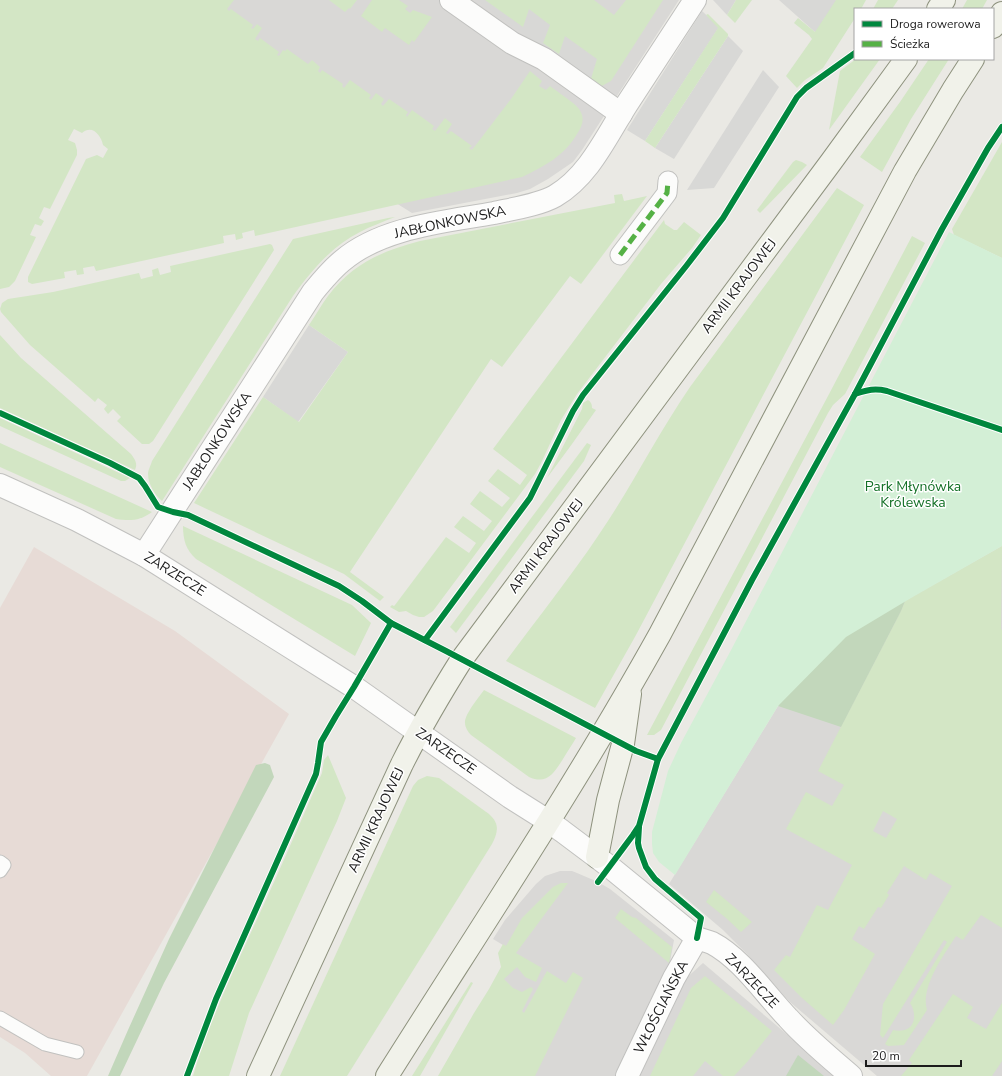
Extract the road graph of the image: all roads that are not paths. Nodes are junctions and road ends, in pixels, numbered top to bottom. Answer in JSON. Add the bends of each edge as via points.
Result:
{"nodes":[{"id":1,"x":451,"y":0,"type":"edge"},
{"id":2,"x":695,"y":0,"type":"edge"},
{"id":3,"x":1002,"y":13,"type":"edge"},
{"id":4,"x":994,"y":25,"type":"edge"},
{"id":5,"x":905,"y":60,"type":"edge"},
{"id":6,"x":972,"y":60,"type":"edge"},
{"id":7,"x":621,"y":114,"type":"junction"},
{"id":8,"x":668,"y":181,"type":"dead end"},
{"id":9,"x":620,"y":255,"type":"dead end"},
{"id":10,"x":0,"y":485,"type":"edge"},
{"id":11,"x":144,"y":555,"type":"junction"},
{"id":12,"x":632,"y":683,"type":"junction"},
{"id":13,"x":418,"y":731,"type":"junction"},
{"id":14,"x":548,"y":821,"type":"junction"},
{"id":15,"x":598,"y":857,"type":"junction"},
{"id":16,"x":0,"y":862,"type":"edge"},
{"id":17,"x":0,"y":871,"type":"edge"},
{"id":18,"x":697,"y":938,"type":"junction"},
{"id":19,"x":0,"y":1018,"type":"edge"},
{"id":20,"x":77,"y":1052,"type":"dead end"},
{"id":21,"x":258,"y":1076,"type":"edge"},
{"id":22,"x":387,"y":1076,"type":"edge"},
{"id":23,"x":626,"y":1076,"type":"edge"},
{"id":24,"x":850,"y":1076,"type":"edge"}],
"edges":[{"from":1,"to":7,"type":"street","via":[[512,43],[544,59]]},
{"from":2,"to":7,"type":"street","name":"JABŁONKOWSKA"},
{"from":3,"to":4,"type":"main road"},
{"from":5,"to":13,"type":"main road","name":"ARMII KRAJOWEJ","via":[[475,640]]},
{"from":6,"to":12,"type":"main road","via":[[905,171]]},
{"from":7,"to":11,"type":"street","name":"JABŁONKOWSKA","via":[[582,174],[554,196],[520,208],[392,234],[374,241],[343,260],[314,292]]},
{"from":8,"to":9,"type":"street","via":[[667,193]]},
{"from":10,"to":11,"type":"street","name":"ZARZECZE","via":[[77,520]]},
{"from":11,"to":13,"type":"street","name":"ZARZECZE","via":[[322,666]]},
{"from":12,"to":14,"type":"main road"},
{"from":12,"to":15,"type":"main road","via":[[623,744],[608,800]]},
{"from":13,"to":14,"type":"street","name":"ZARZECZE"},
{"from":13,"to":21,"type":"main road","name":"ARMII KRAJOWEJ"},
{"from":14,"to":15,"type":"street","name":"ZARZECZE"},
{"from":14,"to":22,"type":"main road"},
{"from":15,"to":18,"type":"street","name":"ZARZECZE"},
{"from":16,"to":17,"type":"lane","via":[[4,865]]},
{"from":18,"to":23,"type":"street","name":"WŁOŚCIAŃSKA","via":[[674,978]]},
{"from":18,"to":24,"type":"street","name":"ZARZECZE","via":[[712,943],[735,960],[803,1034]]},
{"from":19,"to":20,"type":"lane","via":[[45,1044]]}]}
